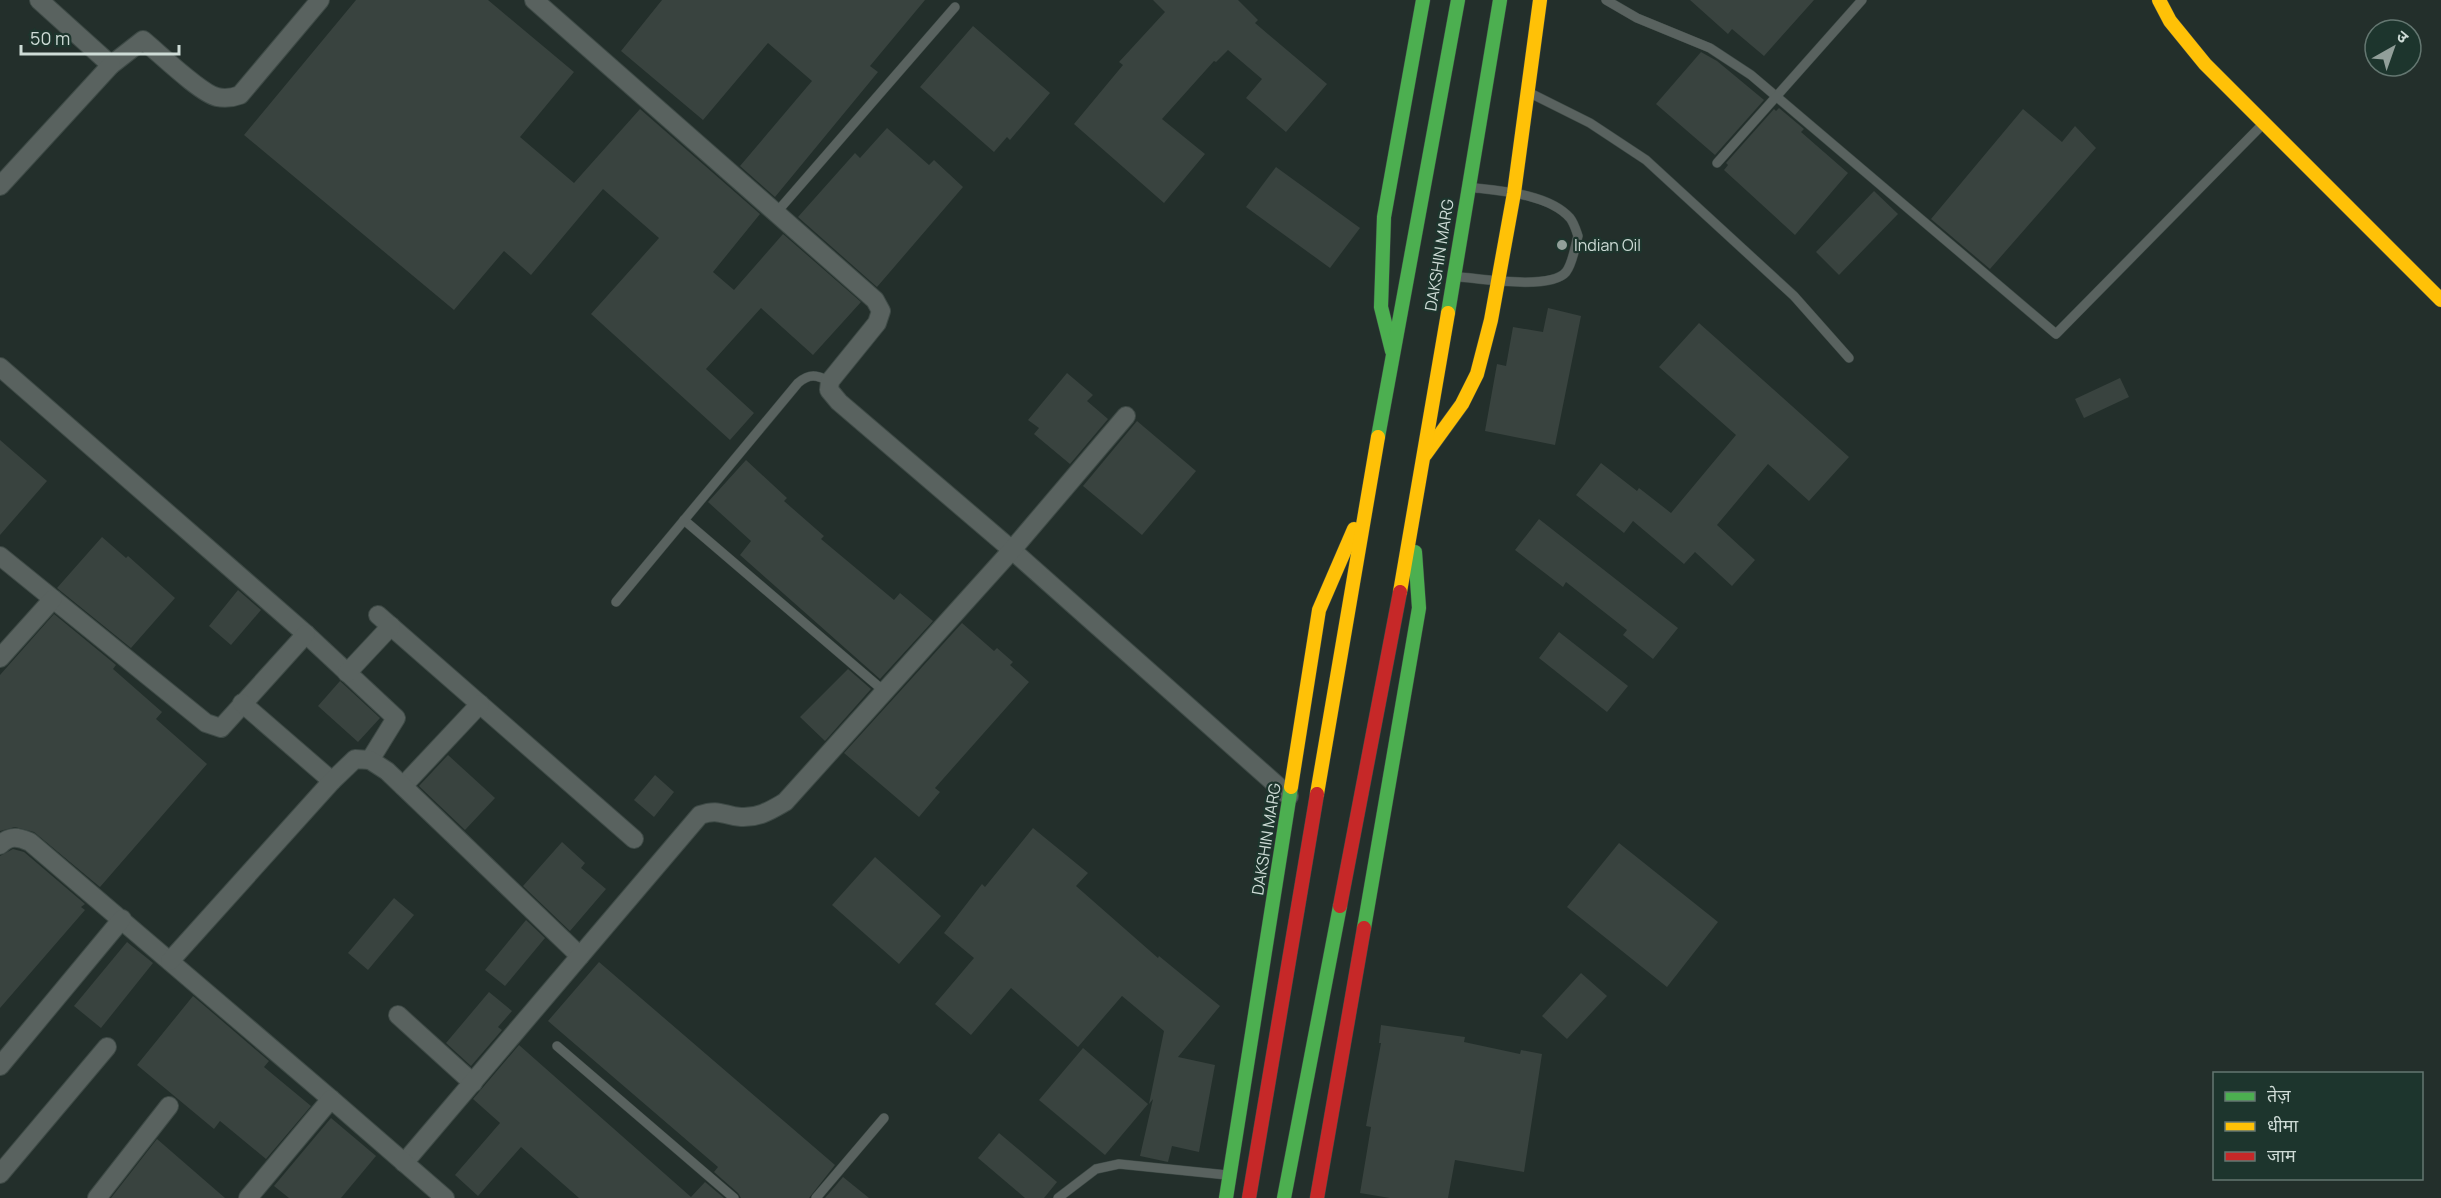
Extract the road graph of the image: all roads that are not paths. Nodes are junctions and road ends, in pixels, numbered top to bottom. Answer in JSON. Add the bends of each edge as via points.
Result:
{"nodes":[{"id":1,"x":39,"y":0,"type":"edge"},
{"id":2,"x":320,"y":0,"type":"edge"},
{"id":3,"x":534,"y":0,"type":"edge"},
{"id":4,"x":1423,"y":0,"type":"edge"},
{"id":5,"x":1458,"y":0,"type":"edge"},
{"id":6,"x":1500,"y":0,"type":"edge"},
{"id":7,"x":1540,"y":0,"type":"edge"},
{"id":8,"x":1606,"y":0,"type":"edge"},
{"id":9,"x":1862,"y":0,"type":"edge"},
{"id":10,"x":2159,"y":0,"type":"edge"},
{"id":11,"x":955,"y":7,"type":"dead end"},
{"id":12,"x":111,"y":65,"type":"junction"},
{"id":13,"x":1528,"y":92,"type":"junction"},
{"id":14,"x":1776,"y":97,"type":"junction"},
{"id":15,"x":2264,"y":123,"type":"junction"},
{"id":16,"x":1717,"y":163,"type":"dead end"},
{"id":17,"x":0,"y":186,"type":"edge"},
{"id":18,"x":1467,"y":187,"type":"junction"},
{"id":19,"x":1514,"y":193,"type":"junction"},
{"id":20,"x":776,"y":213,"type":"junction"},
{"id":21,"x":1453,"y":276,"type":"junction"},
{"id":22,"x":1498,"y":281,"type":"junction"},
{"id":23,"x":2441,"y":300,"type":"edge"},
{"id":24,"x":1393,"y":357,"type":"junction"},
{"id":25,"x":1849,"y":358,"type":"dead end"},
{"id":26,"x":0,"y":367,"type":"edge"},
{"id":27,"x":830,"y":381,"type":"junction"},
{"id":28,"x":1125,"y":416,"type":"dead end"},
{"id":29,"x":1423,"y":458,"type":"junction"},
{"id":30,"x":1368,"y":494,"type":"junction"},
{"id":31,"x":1414,"y":516,"type":"junction"},
{"id":32,"x":684,"y":520,"type":"junction"},
{"id":33,"x":1012,"y":550,"type":"junction"},
{"id":34,"x":0,"y":556,"type":"edge"},
{"id":35,"x":52,"y":599,"type":"junction"},
{"id":36,"x":616,"y":602,"type":"dead end"},
{"id":37,"x":306,"y":634,"type":"junction"},
{"id":38,"x":0,"y":658,"type":"edge"},
{"id":39,"x":348,"y":673,"type":"junction"},
{"id":40,"x":885,"y":692,"type":"junction"},
{"id":41,"x":242,"y":703,"type":"junction"},
{"id":42,"x":480,"y":704,"type":"junction"},
{"id":43,"x":370,"y":760,"type":"junction"},
{"id":44,"x":332,"y":781,"type":"junction"},
{"id":45,"x":403,"y":786,"type":"junction"},
{"id":46,"x":1289,"y":796,"type":"junction"},
{"id":47,"x":634,"y":839,"type":"dead end"},
{"id":48,"x":0,"y":844,"type":"edge"},
{"id":49,"x":122,"y":919,"type":"junction"},
{"id":50,"x":580,"y":956,"type":"junction"},
{"id":51,"x":170,"y":961,"type":"junction"},
{"id":52,"x":398,"y":1016,"type":"dead end"},
{"id":53,"x":557,"y":1046,"type":"dead end"},
{"id":54,"x":107,"y":1047,"type":"dead end"},
{"id":55,"x":0,"y":1066,"type":"edge"},
{"id":56,"x":473,"y":1083,"type":"junction"},
{"id":57,"x":331,"y":1099,"type":"junction"},
{"id":58,"x":169,"y":1106,"type":"dead end"},
{"id":59,"x":884,"y":1118,"type":"dead end"},
{"id":60,"x":404,"y":1163,"type":"junction"},
{"id":61,"x":0,"y":1174,"type":"edge"},
{"id":62,"x":1230,"y":1175,"type":"junction"},
{"id":63,"x":97,"y":1198,"type":"edge"},
{"id":64,"x":248,"y":1198,"type":"edge"},
{"id":65,"x":445,"y":1198,"type":"edge"},
{"id":66,"x":734,"y":1198,"type":"edge"},
{"id":67,"x":816,"y":1198,"type":"edge"},
{"id":68,"x":1058,"y":1198,"type":"edge"},
{"id":69,"x":1226,"y":1198,"type":"edge"},
{"id":70,"x":1249,"y":1198,"type":"edge"},
{"id":71,"x":1284,"y":1198,"type":"edge"},
{"id":72,"x":1317,"y":1198,"type":"edge"}],
"edges":[{"from":1,"to":12,"type":"street"},
{"from":2,"to":12,"type":"street","via":[[240,95],[229,99],[203,90],[143,40]]},
{"from":3,"to":20,"type":"street"},
{"from":4,"to":24,"type":"main road","via":[[1384,217],[1381,307]]},
{"from":5,"to":24,"type":"main road","name":"DAKSHIN MARG"},
{"from":6,"to":18,"type":"main road","name":"DAKSHIN MARG"},
{"from":7,"to":13,"type":"main road"},
{"from":8,"to":14,"type":"lane","via":[[1637,18],[1710,48]]},
{"from":9,"to":14,"type":"lane"},
{"from":10,"to":15,"type":"main road","via":[[2170,21],[2205,64]]},
{"from":11,"to":20,"type":"lane"},
{"from":12,"to":17,"type":"street"},
{"from":13,"to":19,"type":"main road"},
{"from":13,"to":25,"type":"lane","via":[[1590,123],[1646,160],[1794,296]]},
{"from":14,"to":15,"type":"lane","via":[[2056,334]]},
{"from":14,"to":16,"type":"lane"},
{"from":15,"to":23,"type":"main road"},
{"from":18,"to":19,"type":"lane"},
{"from":18,"to":21,"type":"main road","name":"DAKSHIN MARG"},
{"from":19,"to":22,"type":"main road"},
{"from":19,"to":22,"type":"lane","via":[[1556,206],[1572,219],[1578,236],[1566,272],[1552,281]]},
{"from":20,"to":27,"type":"street","via":[[875,300],[880,311],[877,323]]},
{"from":21,"to":22,"type":"lane"},
{"from":21,"to":29,"type":"main road","name":"DAKSHIN MARG"},
{"from":22,"to":29,"type":"main road","via":[[1477,374],[1462,404]]},
{"from":24,"to":30,"type":"main road","name":"DAKSHIN MARG"},
{"from":26,"to":37,"type":"street"},
{"from":27,"to":32,"type":"lane","via":[[816,375],[798,383]]},
{"from":27,"to":33,"type":"street","via":[[829,390],[839,402]]},
{"from":28,"to":33,"type":"street"},
{"from":29,"to":31,"type":"main road","name":"DAKSHIN MARG"},
{"from":30,"to":46,"type":"main road","name":"DAKSHIN MARG","via":[[1319,610]]},
{"from":30,"to":70,"type":"main road","name":"DAKSHIN MARG"},
{"from":31,"to":71,"type":"main road","name":"DAKSHIN MARG"},
{"from":31,"to":72,"type":"main road","name":"DAKSHIN MARG","via":[[1419,608]]},
{"from":32,"to":36,"type":"lane"},
{"from":32,"to":40,"type":"lane"},
{"from":33,"to":40,"type":"street"},
{"from":33,"to":46,"type":"street"},
{"from":34,"to":35,"type":"street"},
{"from":35,"to":38,"type":"street"},
{"from":35,"to":41,"type":"street","via":[[206,723],[220,728]]},
{"from":37,"to":39,"type":"street"},
{"from":37,"to":41,"type":"street"},
{"from":39,"to":42,"type":"street","via":[[385,620]]},
{"from":39,"to":43,"type":"street","via":[[396,718]]},
{"from":40,"to":50,"type":"street","via":[[785,802],[765,814],[741,817],[713,811],[700,815]]},
{"from":41,"to":44,"type":"street"},
{"from":42,"to":45,"type":"street"},
{"from":42,"to":47,"type":"street"},
{"from":43,"to":44,"type":"street","via":[[355,759]]},
{"from":43,"to":45,"type":"street"},
{"from":44,"to":51,"type":"street"},
{"from":45,"to":50,"type":"street"},
{"from":46,"to":62,"type":"main road","name":"DAKSHIN MARG"},
{"from":48,"to":49,"type":"street","via":[[9,837],[30,842]]},
{"from":49,"to":51,"type":"street"},
{"from":49,"to":55,"type":"street"},
{"from":50,"to":56,"type":"street"},
{"from":51,"to":57,"type":"street"},
{"from":52,"to":56,"type":"street"},
{"from":53,"to":66,"type":"lane"},
{"from":54,"to":61,"type":"street"},
{"from":56,"to":60,"type":"street"},
{"from":57,"to":60,"type":"street"},
{"from":57,"to":64,"type":"street"},
{"from":58,"to":63,"type":"street"},
{"from":59,"to":67,"type":"lane"},
{"from":60,"to":65,"type":"street"},
{"from":62,"to":68,"type":"lane","via":[[1119,1164],[1096,1169]]},
{"from":62,"to":69,"type":"main road","name":"DAKSHIN MARG"}]}
